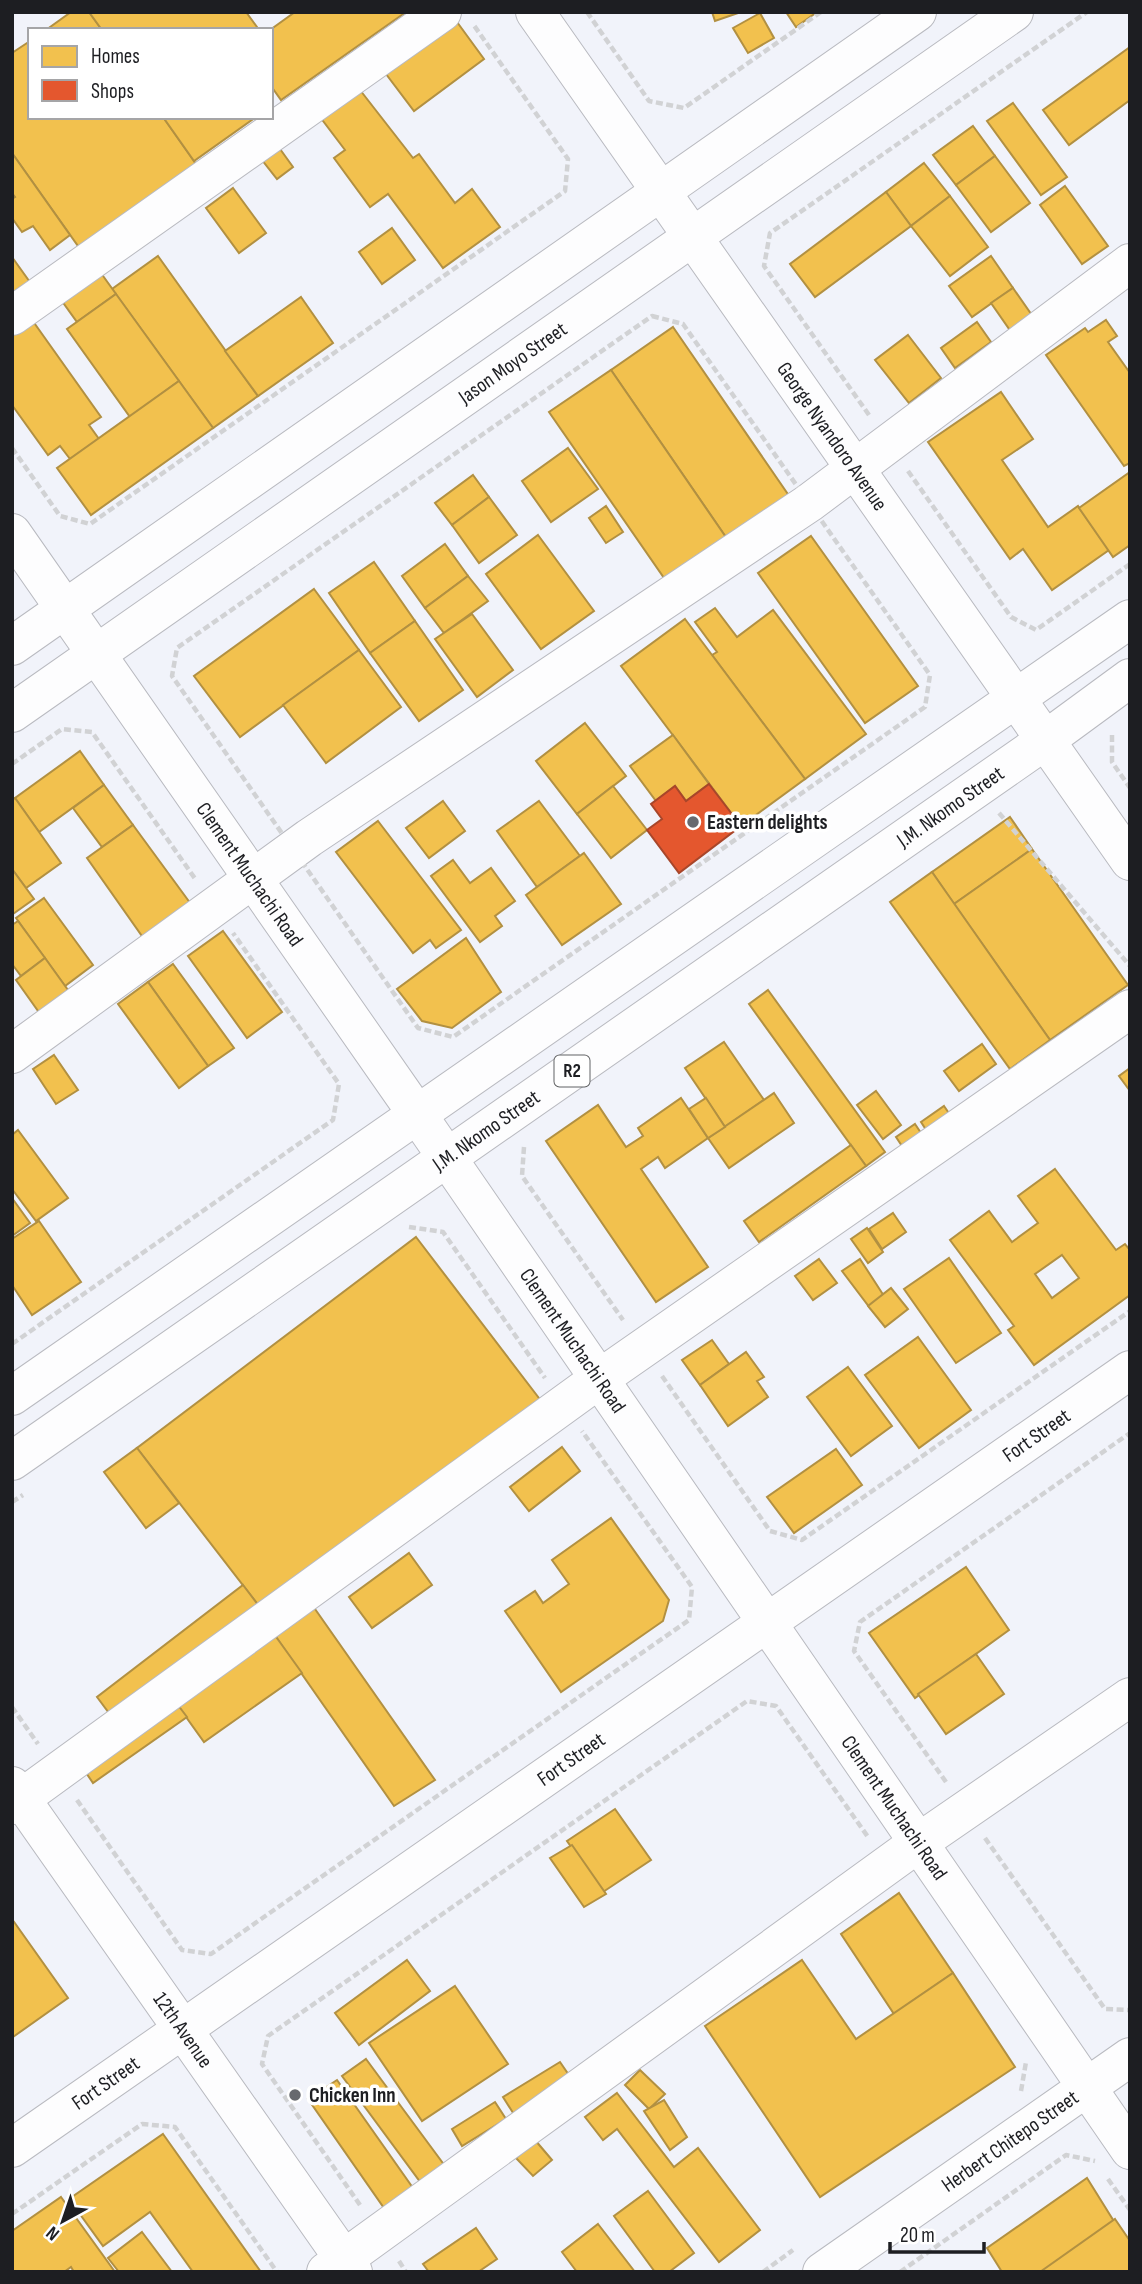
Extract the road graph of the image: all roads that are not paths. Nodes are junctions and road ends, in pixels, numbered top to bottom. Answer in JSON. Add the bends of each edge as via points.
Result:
{"nodes":[{"id":1,"x":535,"y":12,"type":"edge"},
{"id":2,"x":917,"y":12,"type":"edge"},
{"id":3,"x":1014,"y":12,"type":"edge"},
{"id":4,"x":457,"y":18,"type":"edge"},
{"id":5,"x":660,"y":191,"type":"junction"},
{"id":6,"x":693,"y":237,"type":"junction"},
{"id":7,"x":1130,"y":263,"type":"edge"},
{"id":8,"x":12,"y":316,"type":"edge"},
{"id":9,"x":855,"y":469,"type":"junction"},
{"id":10,"x":12,"y":533,"type":"edge"},
{"id":11,"x":65,"y":609,"type":"junction"},
{"id":12,"x":1130,"y":619,"type":"edge"},
{"id":13,"x":12,"y":646,"type":"edge"},
{"id":14,"x":97,"y":654,"type":"junction"},
{"id":15,"x":1130,"y":678,"type":"edge"},
{"id":16,"x":1016,"y":699,"type":"junction"},
{"id":17,"x":12,"y":713,"type":"edge"},
{"id":18,"x":1045,"y":740,"type":"junction"},
{"id":19,"x":1130,"y":861,"type":"edge"},
{"id":20,"x":253,"y":879,"type":"junction"},
{"id":21,"x":1130,"y":1009,"type":"edge"},
{"id":22,"x":12,"y":1054,"type":"edge"},
{"id":23,"x":417,"y":1114,"type":"junction"},
{"id":24,"x":447,"y":1157,"type":"junction"},
{"id":25,"x":1130,"y":1370,"type":"edge"},
{"id":26,"x":599,"y":1379,"type":"junction"},
{"id":27,"x":12,"y":1396,"type":"edge"},
{"id":28,"x":12,"y":1461,"type":"edge"},
{"id":29,"x":767,"y":1623,"type":"junction"},
{"id":30,"x":1130,"y":1697,"type":"edge"},
{"id":31,"x":15,"y":1797,"type":"edge"},
{"id":32,"x":918,"y":1843,"type":"junction"},
{"id":33,"x":183,"y":2029,"type":"junction"},
{"id":34,"x":1130,"y":2057,"type":"edge"},
{"id":35,"x":1086,"y":2087,"type":"junction"},
{"id":36,"x":12,"y":2148,"type":"edge"},
{"id":37,"x":1130,"y":2151,"type":"edge"},
{"id":38,"x":341,"y":2267,"type":"edge"},
{"id":39,"x":822,"y":2272,"type":"edge"}],
"edges":[{"from":1,"to":5,"type":"main road","name":"George Nyandoro Avenue"},
{"from":2,"to":5,"type":"main road"},
{"from":3,"to":6,"type":"main road","name":"Jason Moyo Street"},
{"from":4,"to":8,"type":"main road"},
{"from":5,"to":6,"type":"main road","name":"George Nyandoro Avenue"},
{"from":5,"to":11,"type":"main road"},
{"from":6,"to":9,"type":"main road","name":"George Nyandoro Avenue"},
{"from":6,"to":14,"type":"main road","name":"Jason Moyo Street"},
{"from":7,"to":9,"type":"main road"},
{"from":9,"to":16,"type":"main road","name":"George Nyandoro Avenue"},
{"from":9,"to":20,"type":"main road"},
{"from":10,"to":11,"type":"main road","name":"Clement Muchachi Road"},
{"from":11,"to":13,"type":"main road"},
{"from":11,"to":14,"type":"main road","name":"Clement Muchachi Road"},
{"from":12,"to":16,"type":"main road","number":"R2"},
{"from":14,"to":17,"type":"main road","name":"Jason Moyo Street"},
{"from":14,"to":20,"type":"main road","name":"Clement Muchachi Road"},
{"from":15,"to":18,"type":"main road","name":"J.M. Nkomo Street","number":"R2"},
{"from":16,"to":18,"type":"main road","name":"George Nyandoro Avenue"},
{"from":16,"to":23,"type":"main road","number":"R2"},
{"from":18,"to":19,"type":"main road","name":"George Nyandoro Avenue"},
{"from":18,"to":24,"type":"main road","name":"J.M. Nkomo Street","number":"R2"},
{"from":20,"to":22,"type":"main road"},
{"from":20,"to":23,"type":"main road","name":"Clement Muchachi Road"},
{"from":21,"to":26,"type":"main road"},
{"from":23,"to":24,"type":"main road","name":"Clement Muchachi Road"},
{"from":23,"to":27,"type":"main road","number":"R2"},
{"from":24,"to":26,"type":"main road","name":"Clement Muchachi Road"},
{"from":24,"to":28,"type":"main road","name":"J.M. Nkomo Street","number":"R2"},
{"from":25,"to":29,"type":"main road","name":"Fort Street"},
{"from":26,"to":29,"type":"main road","name":"Clement Muchachi Road"},
{"from":26,"to":31,"type":"main road"},
{"from":29,"to":32,"type":"main road","name":"Clement Muchachi Road"},
{"from":29,"to":33,"type":"main road","name":"Fort Street"},
{"from":30,"to":32,"type":"main road"},
{"from":31,"to":33,"type":"main road","name":"12th Avenue"},
{"from":32,"to":35,"type":"main road","name":"Clement Muchachi Road"},
{"from":32,"to":38,"type":"main road"},
{"from":33,"to":36,"type":"main road","name":"Fort Street"},
{"from":33,"to":38,"type":"main road","name":"12th Avenue"},
{"from":34,"to":35,"type":"main road","name":"Herbert Chitepo Street"},
{"from":35,"to":37,"type":"main road","name":"Clement Muchachi Road"},
{"from":35,"to":39,"type":"main road","name":"Herbert Chitepo Street"}]}
